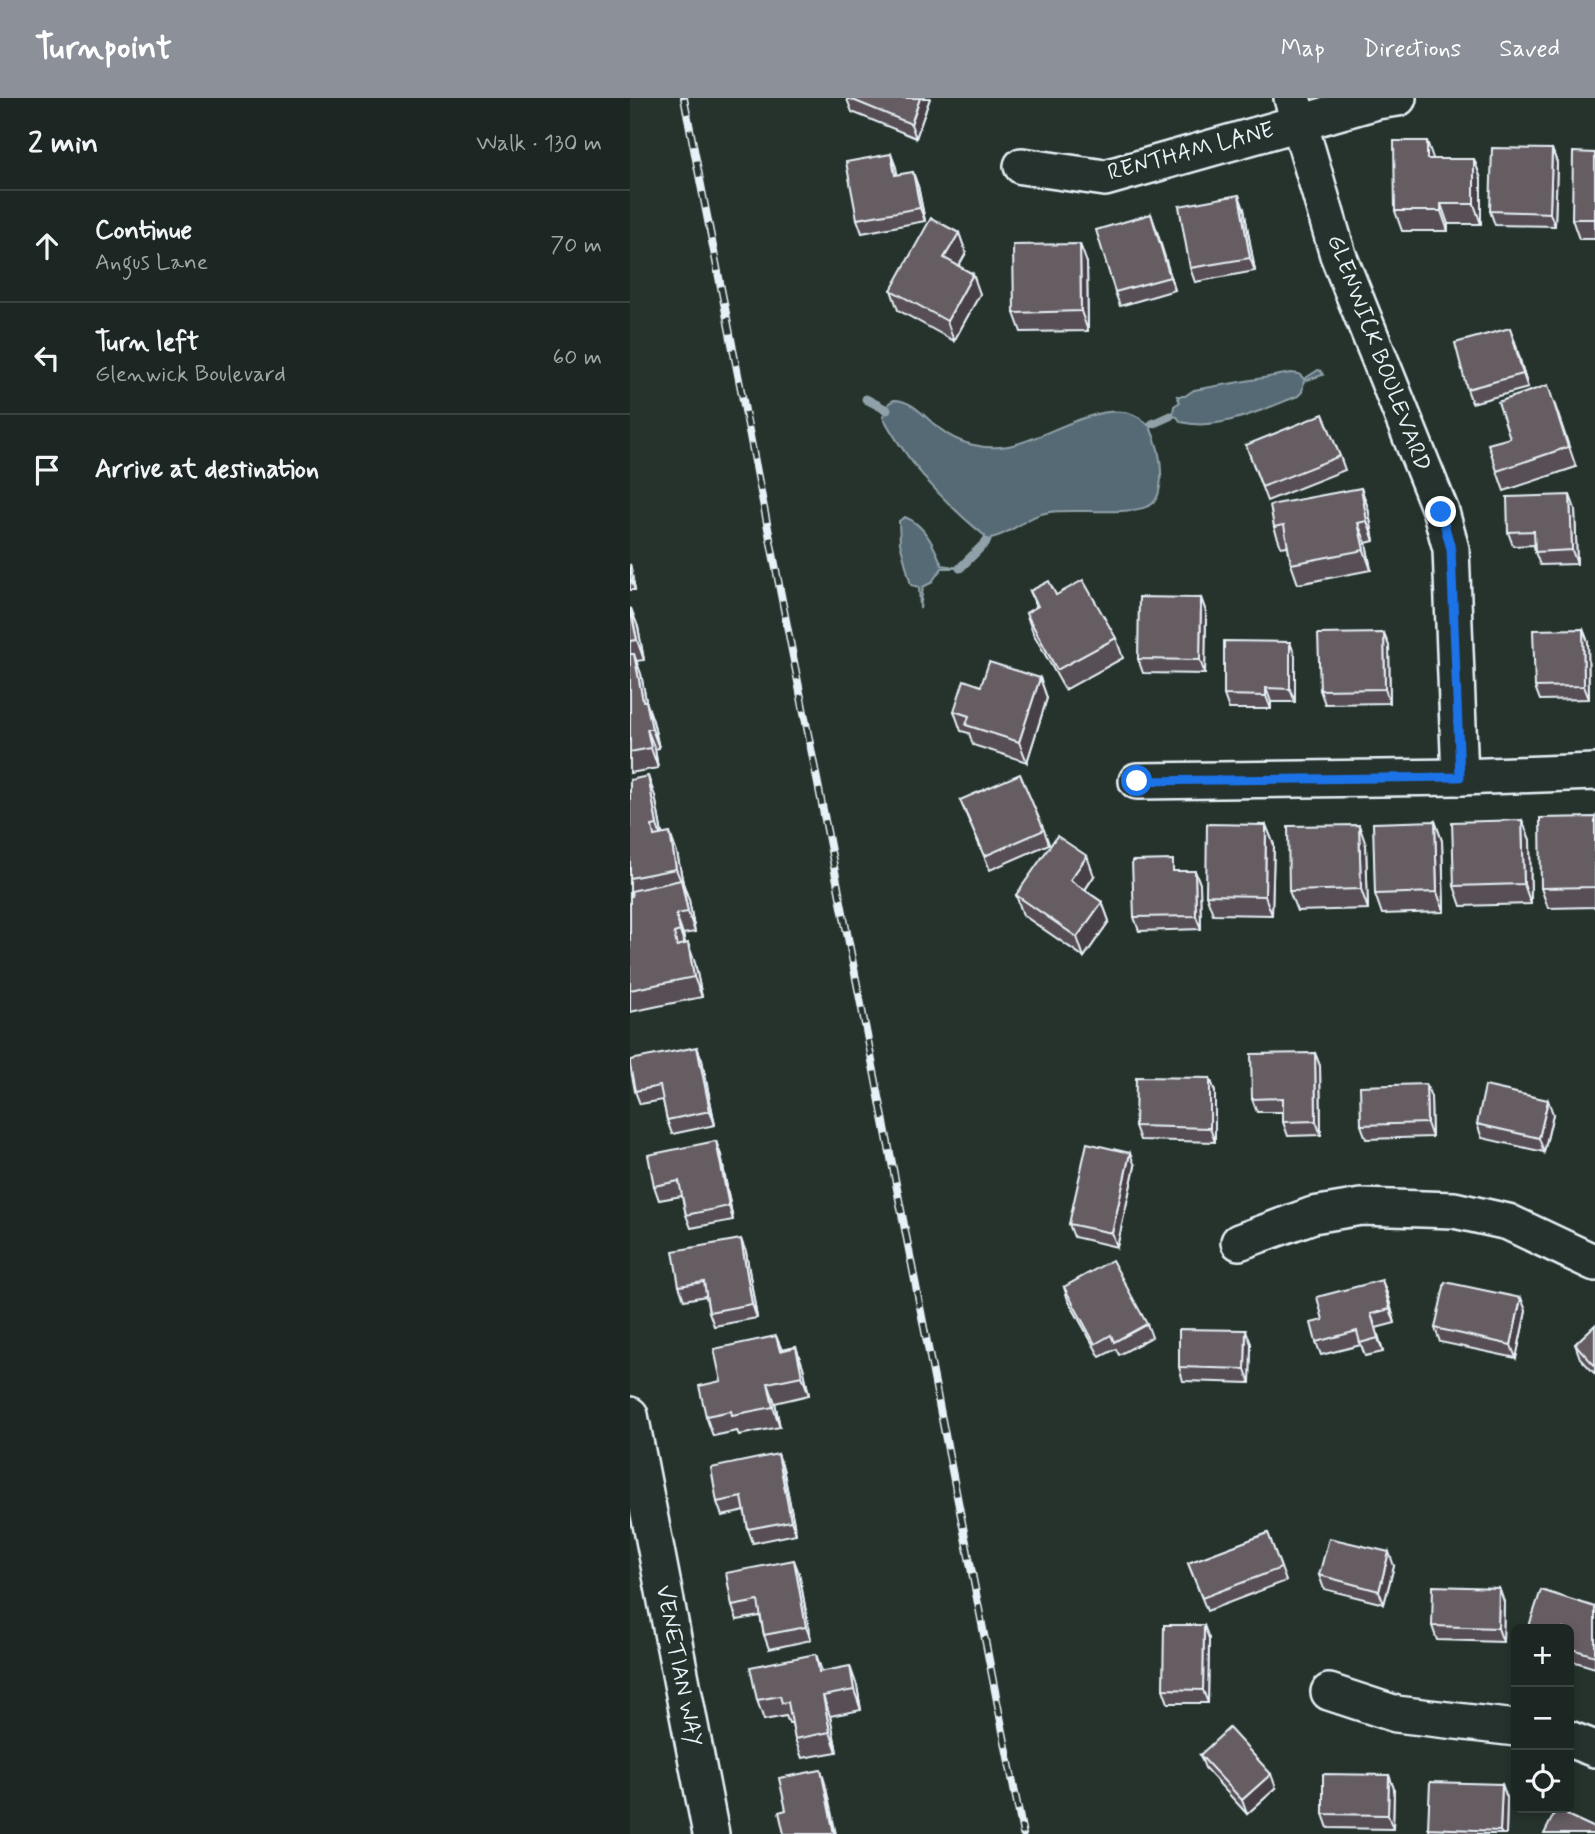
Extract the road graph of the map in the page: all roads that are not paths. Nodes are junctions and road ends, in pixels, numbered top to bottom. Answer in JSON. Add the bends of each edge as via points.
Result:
{"nodes":[{"id":1,"x":1398,"y":98,"type":"edge"},
{"id":2,"x":1295,"y":111,"type":"edge"},
{"id":3,"x":1023,"y":166,"type":"dead end"},
{"id":4,"x":1595,"y":772,"type":"edge"},
{"id":5,"x":1460,"y":777,"type":"junction"},
{"id":6,"x":1137,"y":781,"type":"dead end"},
{"id":7,"x":1239,"y":1242,"type":"dead end"},
{"id":8,"x":1595,"y":1263,"type":"edge"},
{"id":9,"x":630,"y":1415,"type":"edge"},
{"id":10,"x":1329,"y":1692,"type":"dead end"},
{"id":11,"x":1511,"y":1727,"type":"edge"},
{"id":12,"x":1574,"y":1741,"type":"edge"},
{"id":13,"x":1595,"y":1749,"type":"edge"},
{"id":14,"x":711,"y":1834,"type":"edge"}],
"edges":[{"from":1,"to":2,"type":"street","name":"RENTHAM LANE"},
{"from":2,"to":3,"type":"street","name":"RENTHAM LANE","via":[[1105,178]]},
{"from":2,"to":5,"type":"street","name":"GLENWICK BOULEVARD","via":[[1338,256],[1441,512],[1451,549]]},
{"from":4,"to":5,"type":"street"},
{"from":5,"to":6,"type":"street"},
{"from":7,"to":8,"type":"street","via":[[1313,1216],[1361,1207],[1454,1210],[1508,1222]]},
{"from":9,"to":14,"type":"street","name":"VENETIAN WAY"},
{"from":10,"to":11,"type":"street","via":[[1396,1714]]},
{"from":12,"to":13,"type":"street"}]}
